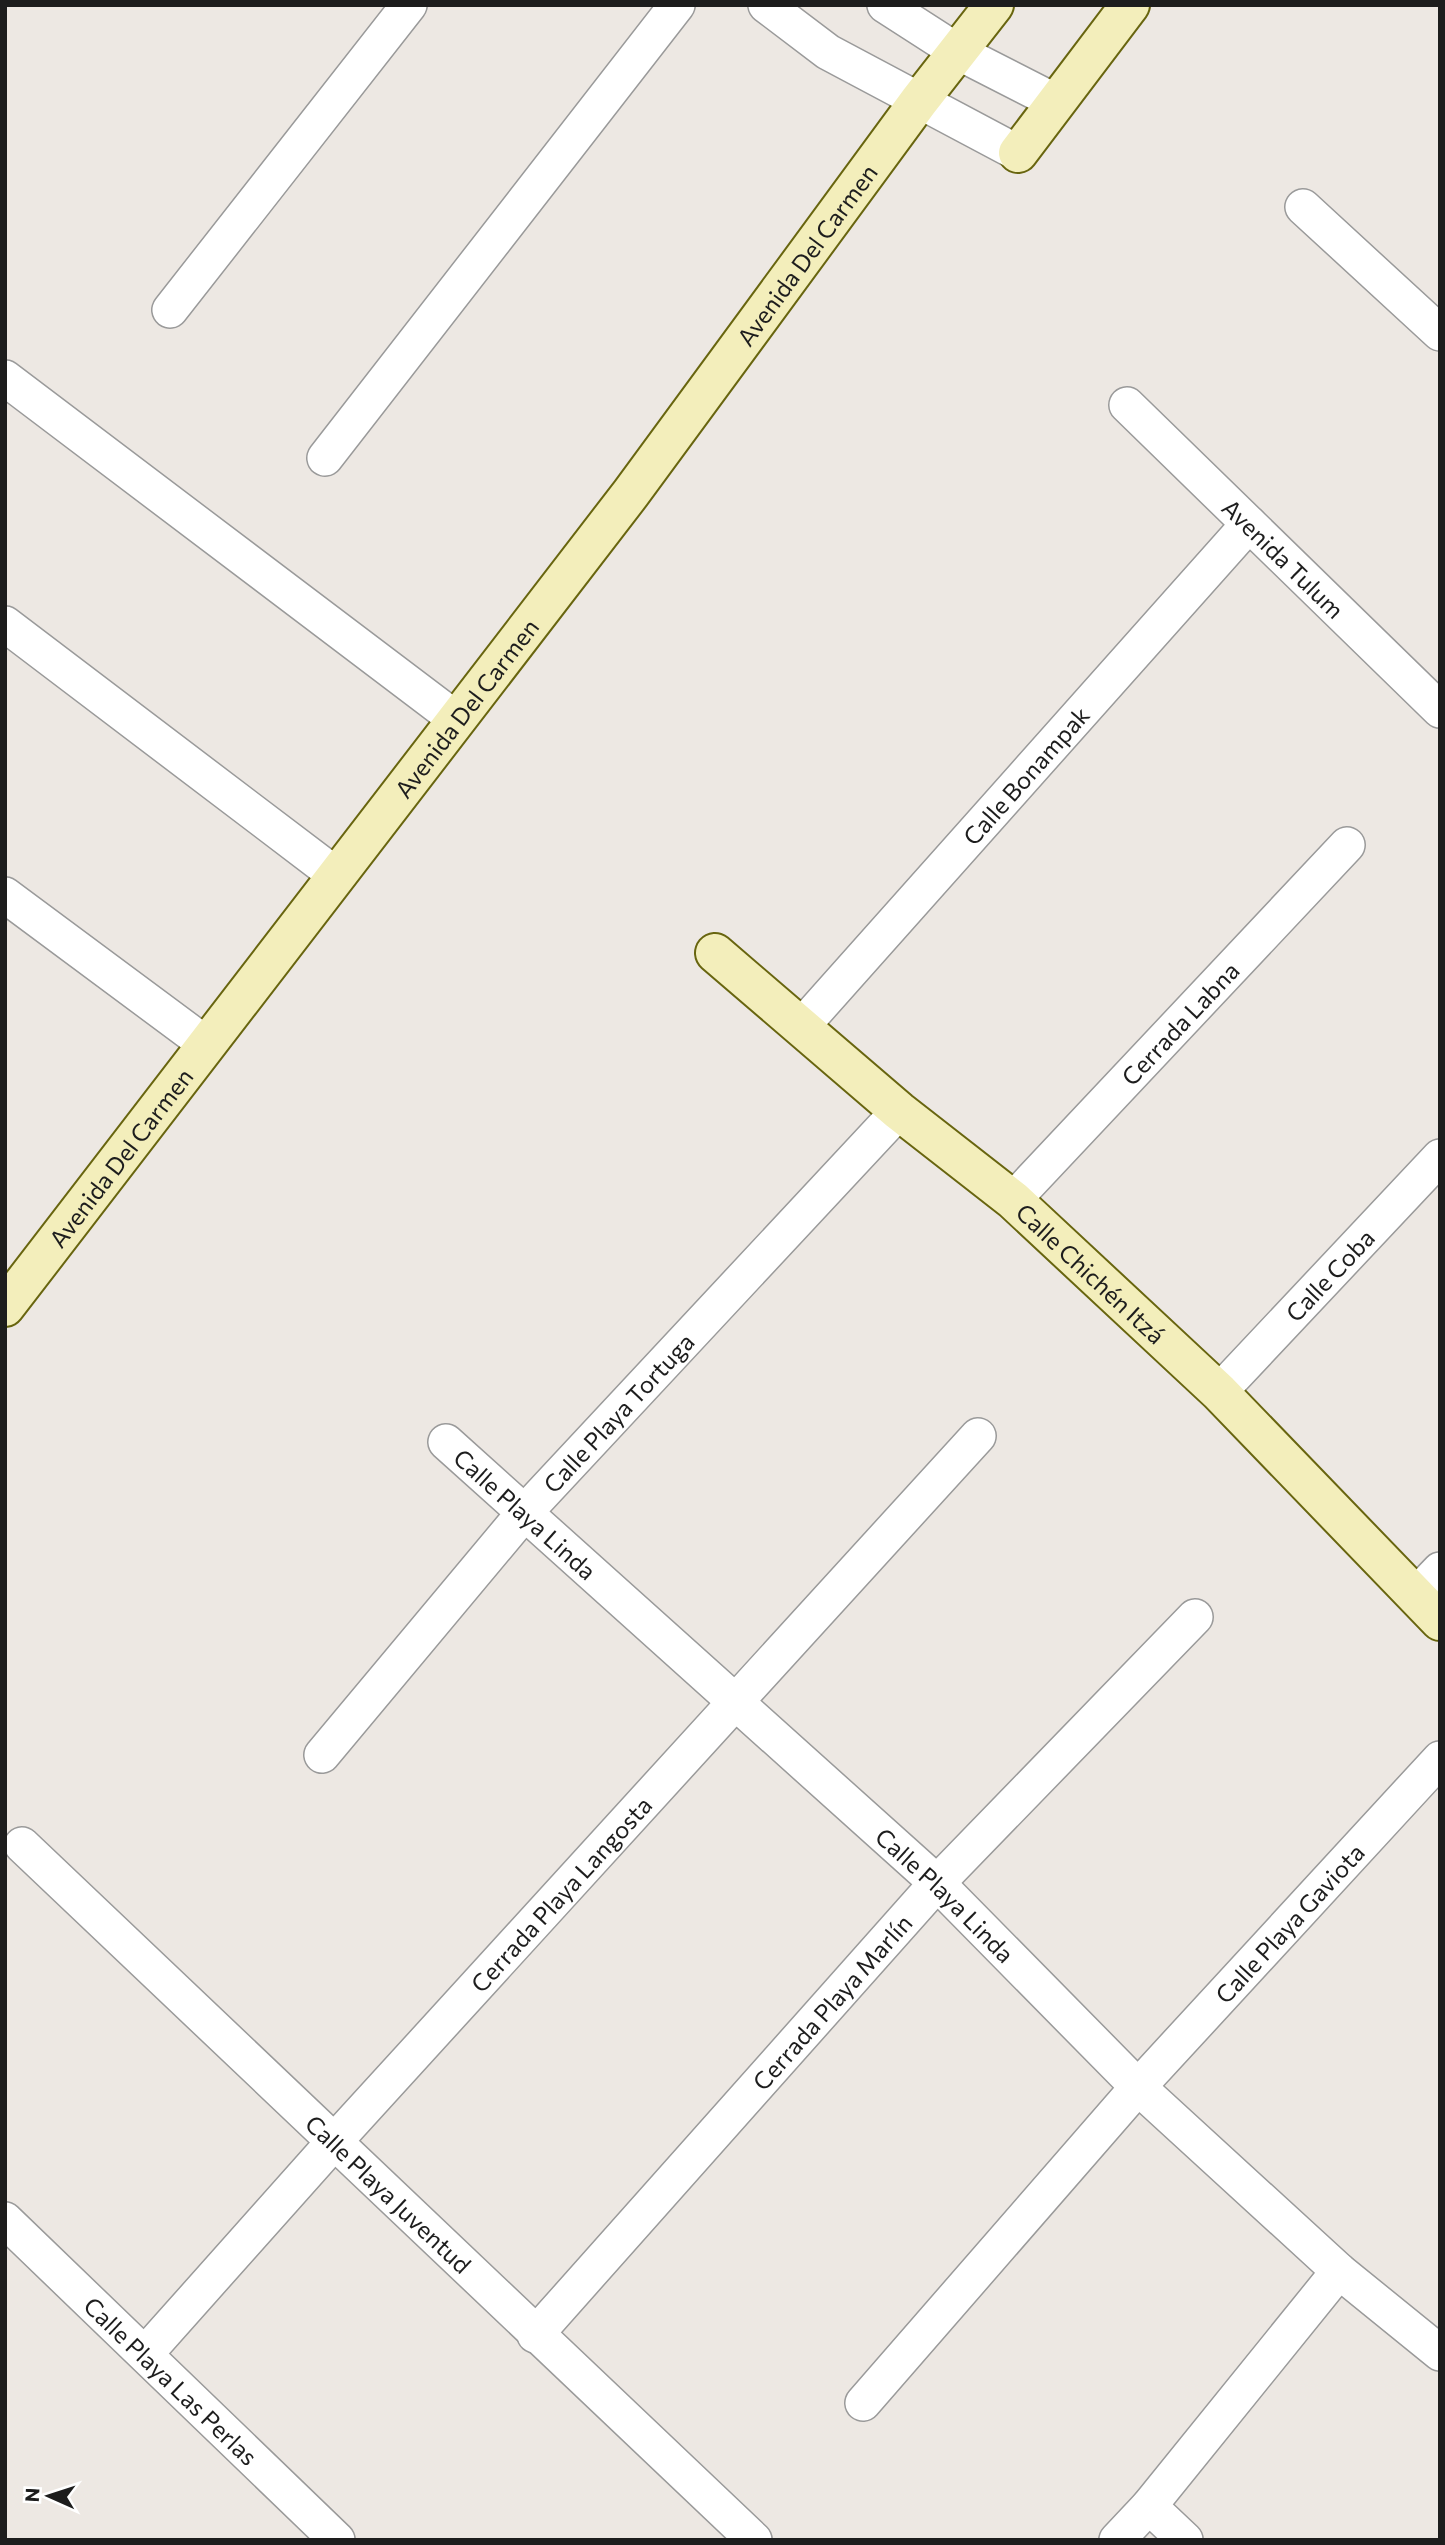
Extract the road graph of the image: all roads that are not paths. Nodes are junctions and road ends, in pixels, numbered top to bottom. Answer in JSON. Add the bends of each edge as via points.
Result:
{"nodes":[{"id":1,"x":409,"y":5,"type":"edge"},
{"id":2,"x":677,"y":5,"type":"edge"},
{"id":3,"x":766,"y":5,"type":"edge"},
{"id":4,"x":885,"y":5,"type":"edge"},
{"id":5,"x":994,"y":5,"type":"edge"},
{"id":6,"x":1130,"y":5,"type":"edge"},
{"id":7,"x":958,"y":52,"type":"junction"},
{"id":8,"x":919,"y":101,"type":"junction"},
{"id":9,"x":1054,"y":101,"type":"junction"},
{"id":10,"x":1018,"y":153,"type":"joint"},
{"id":11,"x":1303,"y":207,"type":"dead end"},
{"id":12,"x":170,"y":310,"type":"dead end"},
{"id":13,"x":1440,"y":333,"type":"edge"},
{"id":14,"x":5,"y":378,"type":"edge"},
{"id":15,"x":1127,"y":405,"type":"dead end"},
{"id":16,"x":325,"y":458,"type":"dead end"},
{"id":17,"x":1249,"y":524,"type":"junction"},
{"id":18,"x":5,"y":624,"type":"edge"},
{"id":19,"x":1440,"y":710,"type":"edge"},
{"id":20,"x":457,"y":719,"type":"junction"},
{"id":21,"x":1347,"y":845,"type":"dead end"},
{"id":22,"x":337,"y":876,"type":"junction"},
{"id":23,"x":5,"y":895,"type":"edge"},
{"id":24,"x":715,"y":953,"type":"dead end"},
{"id":25,"x":802,"y":1026,"type":"junction"},
{"id":26,"x":207,"y":1045,"type":"junction"},
{"id":27,"x":899,"y":1111,"type":"junction"},
{"id":28,"x":1440,"y":1157,"type":"edge"},
{"id":29,"x":1013,"y":1200,"type":"junction"},
{"id":30,"x":5,"y":1307,"type":"edge"},
{"id":31,"x":1219,"y":1392,"type":"junction"},
{"id":32,"x":978,"y":1436,"type":"dead end"},
{"id":33,"x":446,"y":1442,"type":"dead end"},
{"id":34,"x":524,"y":1512,"type":"junction"},
{"id":35,"x":1432,"y":1595,"type":"edge"},
{"id":36,"x":1195,"y":1617,"type":"dead end"},
{"id":37,"x":734,"y":1700,"type":"junction"},
{"id":38,"x":322,"y":1755,"type":"dead end"},
{"id":39,"x":1440,"y":1759,"type":"edge"},
{"id":40,"x":22,"y":1845,"type":"dead end"},
{"id":41,"x":937,"y":1883,"type":"junction"},
{"id":42,"x":1138,"y":2087,"type":"junction"},
{"id":43,"x":333,"y":2143,"type":"junction"},
{"id":44,"x":5,"y":2220,"type":"edge"},
{"id":45,"x":1339,"y":2271,"type":"junction"},
{"id":46,"x":535,"y":2335,"type":"junction"},
{"id":47,"x":1440,"y":2353,"type":"edge"},
{"id":48,"x":145,"y":2354,"type":"junction"},
{"id":49,"x":863,"y":2403,"type":"dead end"},
{"id":50,"x":1149,"y":2507,"type":"junction"},
{"id":51,"x":333,"y":2539,"type":"edge"},
{"id":52,"x":754,"y":2540,"type":"edge"},
{"id":53,"x":1117,"y":2540,"type":"edge"},
{"id":54,"x":1185,"y":2540,"type":"edge"}],
"edges":[{"from":1,"to":12,"type":"street"},
{"from":2,"to":16,"type":"street"},
{"from":3,"to":8,"type":"street","via":[[828,52]]},
{"from":4,"to":7,"type":"street"},
{"from":5,"to":7,"type":"main road","name":"Avenida Del Carmen"},
{"from":6,"to":9,"type":"main road"},
{"from":7,"to":8,"type":"main road","name":"Avenida Del Carmen"},
{"from":7,"to":9,"type":"street"},
{"from":8,"to":10,"type":"street"},
{"from":8,"to":20,"type":"main road","name":"Avenida Del Carmen","via":[[631,493]]},
{"from":9,"to":10,"type":"main road"},
{"from":11,"to":13,"type":"street"},
{"from":14,"to":20,"type":"street"},
{"from":15,"to":17,"type":"street","name":"Avenida Tulum"},
{"from":17,"to":19,"type":"street","name":"Avenida Tulum"},
{"from":17,"to":25,"type":"street","name":"Calle Bonampak"},
{"from":18,"to":22,"type":"street"},
{"from":20,"to":22,"type":"main road","name":"Avenida Del Carmen"},
{"from":21,"to":29,"type":"street","name":"Cerrada Labna"},
{"from":22,"to":26,"type":"main road","name":"Avenida Del Carmen"},
{"from":23,"to":26,"type":"street"},
{"from":24,"to":25,"type":"main road","name":"Calle Chichén Itzá"},
{"from":25,"to":27,"type":"main road","name":"Calle Chichén Itzá"},
{"from":26,"to":30,"type":"main road","name":"Avenida Del Carmen"},
{"from":27,"to":29,"type":"main road","name":"Calle Chichén Itzá"},
{"from":27,"to":34,"type":"street","name":"Calle Playa Tortuga"},
{"from":28,"to":31,"type":"street","name":"Calle Coba"},
{"from":29,"to":31,"type":"main road","name":"Calle Chichén Itzá"},
{"from":31,"to":35,"type":"main road","name":"Calle Chichén Itzá"},
{"from":32,"to":37,"type":"street","name":"Cerrada Playa Langosta"},
{"from":33,"to":34,"type":"street","name":"Calle Playa Linda"},
{"from":34,"to":37,"type":"street","name":"Calle Playa Linda"},
{"from":34,"to":38,"type":"street","name":"Calle Playa Tortuga"},
{"from":36,"to":41,"type":"street","name":"Cerrada Playa Marlín"},
{"from":37,"to":41,"type":"street","name":"Calle Playa Linda"},
{"from":37,"to":43,"type":"street","name":"Cerrada Playa Langosta"},
{"from":39,"to":42,"type":"street","name":"Calle Playa Gaviota"},
{"from":40,"to":43,"type":"street","name":"Calle Playa Juventud"},
{"from":41,"to":42,"type":"street","name":"Calle Playa Linda"},
{"from":41,"to":46,"type":"street","name":"Cerrada Playa Marlín"},
{"from":42,"to":45,"type":"street","name":"Calle Playa Linda"},
{"from":42,"to":49,"type":"street","name":"Calle Playa Gaviota"},
{"from":43,"to":46,"type":"street","name":"Calle Playa Juventud"},
{"from":43,"to":48,"type":"street","name":"Cerrada Playa Langosta"},
{"from":44,"to":48,"type":"street","name":"Calle Playa Las Perlas"},
{"from":45,"to":47,"type":"street","name":"Calle Playa Linda"},
{"from":45,"to":50,"type":"street"},
{"from":46,"to":52,"type":"street","name":"Calle Playa Juventud"},
{"from":48,"to":51,"type":"street","name":"Calle Playa Las Perlas"},
{"from":50,"to":53,"type":"street"},
{"from":50,"to":54,"type":"street"}]}
